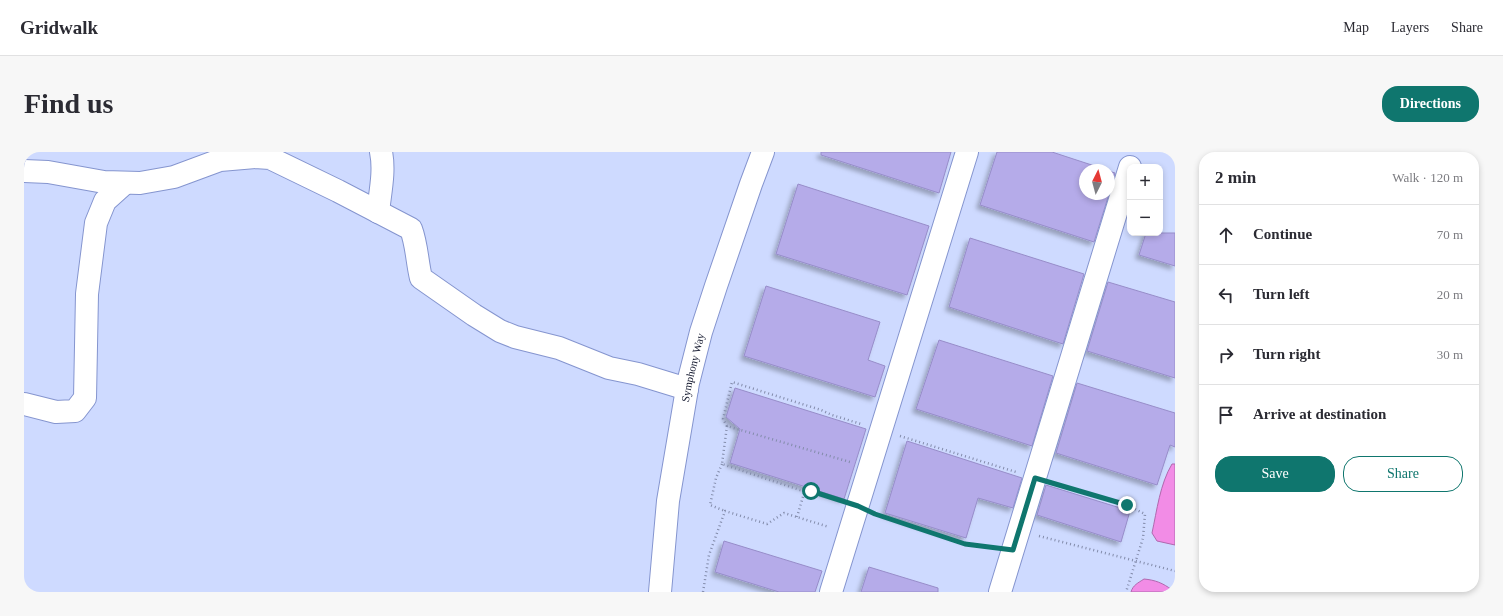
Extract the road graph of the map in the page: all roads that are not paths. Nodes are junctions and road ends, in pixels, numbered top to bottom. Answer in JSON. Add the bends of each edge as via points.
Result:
{"nodes":[{"id":1,"x":381,"y":152,"type":"edge"},
{"id":2,"x":763,"y":152,"type":"edge"},
{"id":3,"x":967,"y":152,"type":"edge"},
{"id":4,"x":1135,"y":152,"type":"edge"},
{"id":5,"x":273,"y":155,"type":"edge"},
{"id":6,"x":1131,"y":164,"type":"edge"},
{"id":7,"x":24,"y":170,"type":"edge"},
{"id":8,"x":1127,"y":177,"type":"edge"},
{"id":9,"x":125,"y":183,"type":"junction"},
{"id":10,"x":378,"y":212,"type":"junction"},
{"id":11,"x":687,"y":390,"type":"junction"},
{"id":12,"x":24,"y":404,"type":"edge"},
{"id":13,"x":660,"y":592,"type":"edge"},
{"id":14,"x":831,"y":592,"type":"edge"},
{"id":15,"x":1000,"y":592,"type":"edge"}],
"edges":[{"from":1,"to":10,"type":"street","via":[[383,158]]},
{"from":2,"to":11,"type":"street","name":"Symphony Way","via":[[706,319]]},
{"from":3,"to":14,"type":"street"},
{"from":4,"to":6,"type":"street"},
{"from":5,"to":9,"type":"street","via":[[220,160],[174,177]]},
{"from":5,"to":10,"type":"street"},
{"from":7,"to":9,"type":"street"},
{"from":8,"to":15,"type":"street"},
{"from":9,"to":12,"type":"street","via":[[105,201],[96,223],[88,294],[85,398],[75,411],[56,412]]},
{"from":10,"to":11,"type":"street","via":[[411,229],[416,240],[420,278],[500,332],[559,348],[609,368],[638,374]]},
{"from":11,"to":13,"type":"street","name":"Symphony Way","via":[[668,501]]}]}
